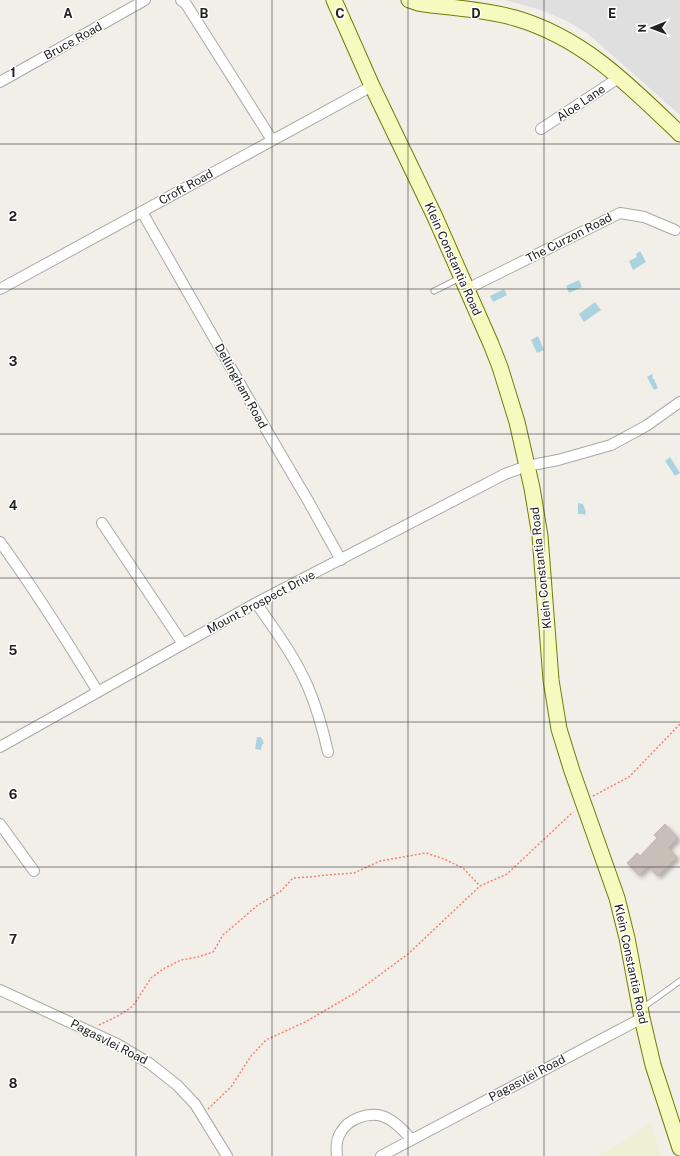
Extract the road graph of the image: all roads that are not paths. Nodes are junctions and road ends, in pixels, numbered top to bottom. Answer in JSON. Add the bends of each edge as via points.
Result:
{"nodes":[{"id":1,"x":145,"y":0,"type":"edge"},
{"id":2,"x":181,"y":0,"type":"edge"},
{"id":3,"x":409,"y":0,"type":"edge"},
{"id":4,"x":337,"y":2,"type":"edge"},
{"id":5,"x":620,"y":77,"type":"junction"},
{"id":6,"x":0,"y":82,"type":"edge"},
{"id":7,"x":372,"y":86,"type":"junction"},
{"id":8,"x":541,"y":129,"type":"dead end"},
{"id":9,"x":680,"y":134,"type":"edge"},
{"id":10,"x":272,"y":140,"type":"junction"},
{"id":11,"x":142,"y":212,"type":"junction"},
{"id":12,"x":675,"y":230,"type":"dead end"},
{"id":13,"x":464,"y":283,"type":"junction"},
{"id":14,"x":0,"y":289,"type":"edge"},
{"id":15,"x":434,"y":291,"type":"dead end"},
{"id":16,"x":680,"y":402,"type":"edge"},
{"id":17,"x":528,"y":466,"type":"junction"},
{"id":18,"x":102,"y":523,"type":"dead end"},
{"id":19,"x":0,"y":542,"type":"edge"},
{"id":20,"x":341,"y":560,"type":"junction"},
{"id":21,"x":256,"y":603,"type":"junction"},
{"id":22,"x":183,"y":644,"type":"junction"},
{"id":23,"x":98,"y":692,"type":"junction"},
{"id":24,"x":0,"y":747,"type":"edge"},
{"id":25,"x":328,"y":752,"type":"dead end"},
{"id":26,"x":0,"y":824,"type":"edge"},
{"id":27,"x":34,"y":871,"type":"dead end"},
{"id":28,"x":680,"y":981,"type":"edge"},
{"id":29,"x":0,"y":990,"type":"edge"},
{"id":30,"x":642,"y":1013,"type":"junction"},
{"id":31,"x":411,"y":1139,"type":"junction"},
{"id":32,"x":680,"y":1148,"type":"edge"},
{"id":33,"x":227,"y":1156,"type":"edge"},
{"id":34,"x":337,"y":1156,"type":"edge"},
{"id":35,"x":381,"y":1156,"type":"edge"}],
"edges":[{"from":1,"to":6,"type":"street","name":"Bruce Road"},
{"from":2,"to":10,"type":"street","via":[[186,4]]},
{"from":3,"to":5,"type":"street","via":[[499,14],[526,22],[588,52]]},
{"from":4,"to":7,"type":"street","name":"Klein Constantia Road"},
{"from":5,"to":8,"type":"street","name":"Aloe Lane"},
{"from":5,"to":9,"type":"street"},
{"from":7,"to":10,"type":"street","name":"Croft Road"},
{"from":7,"to":13,"type":"street","name":"Klein Constantia Road"},
{"from":10,"to":11,"type":"street","name":"Croft Road"},
{"from":11,"to":14,"type":"street","name":"Croft Road"},
{"from":11,"to":20,"type":"street","name":"Dellingham Road"},
{"from":12,"to":13,"type":"street","name":"The Curzon Road","via":[[644,217],[620,213]]},
{"from":13,"to":15,"type":"lane"},
{"from":13,"to":17,"type":"street","name":"Klein Constantia Road","via":[[500,367]]},
{"from":16,"to":17,"type":"street","name":"Mount Prospect Drive","via":[[646,426],[611,445]]},
{"from":17,"to":20,"type":"street","name":"Mount Prospect Drive","via":[[505,474]]},
{"from":17,"to":30,"type":"street","name":"Klein Constantia Road","via":[[540,536],[554,705],[564,747],[623,920]]},
{"from":18,"to":22,"type":"street"},
{"from":19,"to":23,"type":"street","via":[[64,636]]},
{"from":20,"to":21,"type":"street","name":"Mount Prospect Drive"},
{"from":21,"to":22,"type":"street","name":"Mount Prospect Drive"},
{"from":21,"to":25,"type":"street","via":[[308,686]]},
{"from":22,"to":23,"type":"street","name":"Mount Prospect Drive"},
{"from":23,"to":24,"type":"street","name":"Mount Prospect Drive"},
{"from":26,"to":27,"type":"street"},
{"from":28,"to":30,"type":"lane"},
{"from":29,"to":33,"type":"street","name":"Pagasvlei Road","via":[[117,1044],[149,1062],[177,1085],[194,1104]]},
{"from":30,"to":31,"type":"street","name":"Pagasvlei Road"},
{"from":30,"to":32,"type":"street","name":"Klein Constantia Road","via":[[653,1065]]},
{"from":31,"to":34,"type":"street","via":[[390,1120],[379,1115],[367,1115],[348,1124],[341,1131],[337,1139]]},
{"from":31,"to":35,"type":"street","name":"Pagasvlei Road"}]}
